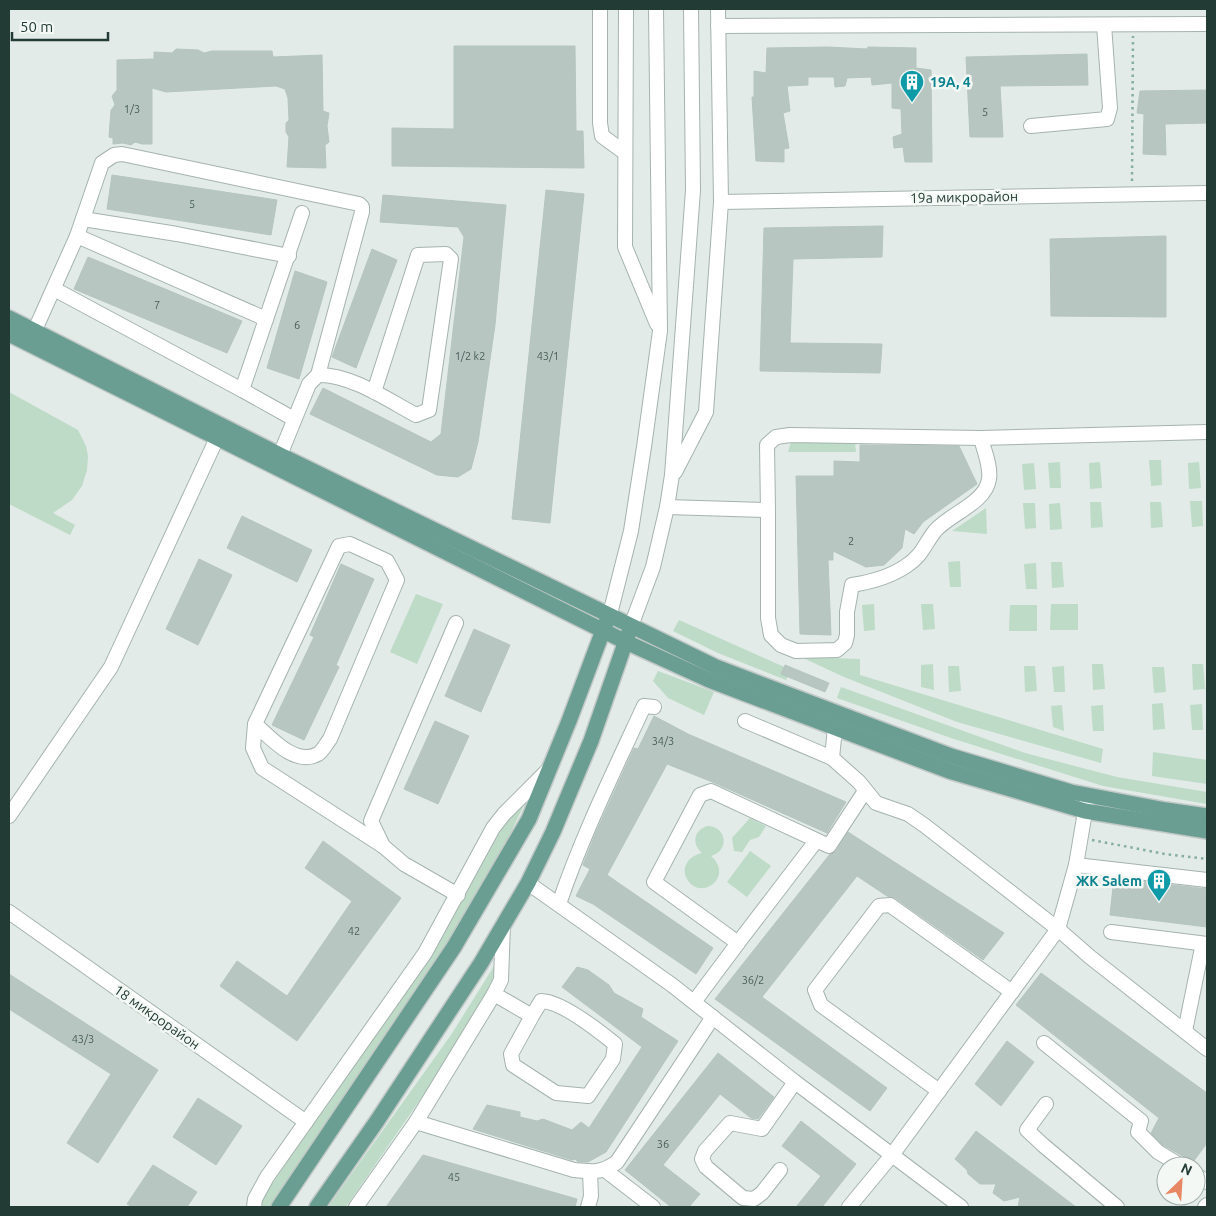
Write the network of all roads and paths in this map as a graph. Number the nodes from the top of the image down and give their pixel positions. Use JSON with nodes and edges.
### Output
{"nodes":[{"id":1,"x":600,"y":9,"type":"edge"},
{"id":2,"x":626,"y":9,"type":"edge"},
{"id":3,"x":656,"y":9,"type":"edge"},
{"id":4,"x":690,"y":9,"type":"edge"},
{"id":5,"x":718,"y":9,"type":"edge"},
{"id":6,"x":1207,"y":24,"type":"edge"},
{"id":7,"x":1104,"y":25,"type":"junction"},
{"id":8,"x":1133,"y":25,"type":"junction"},
{"id":9,"x":718,"y":26,"type":"junction"},
{"id":10,"x":1031,"y":126,"type":"dead end"},
{"id":11,"x":624,"y":152,"type":"junction"},
{"id":12,"x":1207,"y":192,"type":"edge"},
{"id":13,"x":1132,"y":193,"type":"junction"},
{"id":14,"x":721,"y":202,"type":"junction"},
{"id":15,"x":302,"y":213,"type":"dead end"},
{"id":16,"x":83,"y":219,"type":"junction"},
{"id":17,"x":77,"y":236,"type":"junction"},
{"id":18,"x":289,"y":256,"type":"junction"},
{"id":19,"x":54,"y":289,"type":"junction"},
{"id":20,"x":9,"y":318,"type":"edge"},
{"id":21,"x":266,"y":319,"type":"junction"},
{"id":22,"x":660,"y":331,"type":"junction"},
{"id":23,"x":34,"y":332,"type":"junction"},
{"id":24,"x":9,"y":334,"type":"edge"},
{"id":25,"x":318,"y":375,"type":"junction"},
{"id":26,"x":242,"y":390,"type":"junction"},
{"id":27,"x":374,"y":392,"type":"junction"},
{"id":28,"x":294,"y":419,"type":"junction"},
{"id":29,"x":1207,"y":432,"type":"edge"},
{"id":30,"x":216,"y":438,"type":"junction"},
{"id":31,"x":980,"y":438,"type":"junction"},
{"id":32,"x":280,"y":455,"type":"junction"},
{"id":33,"x":671,"y":479,"type":"junction"},
{"id":34,"x":667,"y":507,"type":"junction"},
{"id":35,"x":768,"y":510,"type":"junction"},
{"id":36,"x":610,"y":614,"type":"junction"},
{"id":37,"x":456,"y":623,"type":"dead end"},
{"id":38,"x":631,"y":626,"type":"junction"},
{"id":39,"x":603,"y":629,"type":"junction"},
{"id":40,"x":626,"y":642,"type":"junction"},
{"id":41,"x":654,"y":707,"type":"dead end"},
{"id":42,"x":745,"y":721,"type":"dead end"},
{"id":43,"x":255,"y":724,"type":"junction"},
{"id":44,"x":835,"y":728,"type":"junction"},
{"id":45,"x":832,"y":758,"type":"junction"},
{"id":46,"x":550,"y":767,"type":"junction"},
{"id":47,"x":865,"y":791,"type":"junction"},
{"id":48,"x":1087,"y":795,"type":"junction"},
{"id":49,"x":1085,"y":812,"type":"junction"},
{"id":50,"x":9,"y":816,"type":"edge"},
{"id":51,"x":1207,"y":816,"type":"edge"},
{"id":52,"x":1207,"y":832,"type":"edge"},
{"id":53,"x":1081,"y":838,"type":"junction"},
{"id":54,"x":816,"y":842,"type":"junction"},
{"id":55,"x":383,"y":846,"type":"junction"},
{"id":56,"x":1207,"y":859,"type":"edge"},
{"id":57,"x":1076,"y":865,"type":"junction"},
{"id":58,"x":1207,"y":880,"type":"edge"},
{"id":59,"x":528,"y":883,"type":"junction"},
{"id":60,"x":458,"y":895,"type":"junction"},
{"id":61,"x":559,"y":904,"type":"junction"},
{"id":62,"x":9,"y":912,"type":"edge"},
{"id":63,"x":502,"y":925,"type":"junction"},
{"id":64,"x":1058,"y":929,"type":"junction"},
{"id":65,"x":1111,"y":932,"type":"dead end"},
{"id":66,"x":738,"y":944,"type":"junction"},
{"id":67,"x":1012,"y":992,"type":"junction"},
{"id":68,"x":494,"y":994,"type":"junction"},
{"id":69,"x":694,"y":1002,"type":"junction"},
{"id":70,"x":532,"y":1016,"type":"junction"},
{"id":71,"x":713,"y":1017,"type":"junction"},
{"id":72,"x":1185,"y":1032,"type":"junction"},
{"id":73,"x":1044,"y":1044,"type":"dead end"},
{"id":74,"x":1207,"y":1049,"type":"edge"},
{"id":75,"x":795,"y":1082,"type":"junction"},
{"id":76,"x":939,"y":1091,"type":"junction"},
{"id":77,"x":1046,"y":1104,"type":"dead end"},
{"id":78,"x":306,"y":1122,"type":"junction"},
{"id":79,"x":416,"y":1122,"type":"junction"},
{"id":80,"x":892,"y":1154,"type":"junction"},
{"id":81,"x":1165,"y":1156,"type":"edge"},
{"id":82,"x":605,"y":1170,"type":"junction"},
{"id":83,"x":780,"y":1170,"type":"dead end"},
{"id":84,"x":590,"y":1172,"type":"junction"},
{"id":85,"x":254,"y":1207,"type":"edge"},
{"id":86,"x":280,"y":1207,"type":"edge"},
{"id":87,"x":317,"y":1207,"type":"edge"},
{"id":88,"x":356,"y":1207,"type":"edge"},
{"id":89,"x":588,"y":1207,"type":"edge"},
{"id":90,"x":653,"y":1207,"type":"edge"},
{"id":91,"x":849,"y":1207,"type":"edge"},
{"id":92,"x":961,"y":1207,"type":"edge"},
{"id":93,"x":1117,"y":1207,"type":"edge"}],
"edges":[{"from":1,"to":11,"type":"street"},
{"from":2,"to":11,"type":"street"},
{"from":3,"to":22,"type":"street"},
{"from":4,"to":33,"type":"street"},
{"from":5,"to":9,"type":"street"},
{"from":6,"to":8,"type":"street"},
{"from":7,"to":8,"type":"street"},
{"from":7,"to":9,"type":"street"},
{"from":7,"to":10,"type":"street"},
{"from":8,"to":13,"type":"path"},
{"from":9,"to":14,"type":"street"},
{"from":11,"to":22,"type":"street"},
{"from":12,"to":13,"type":"street","name":"19а микрорайон"},
{"from":13,"to":14,"type":"street","name":"19а микрорайон"},
{"from":14,"to":33,"type":"street"},
{"from":15,"to":18,"type":"street"},
{"from":16,"to":17,"type":"street"},
{"from":16,"to":18,"type":"street"},
{"from":16,"to":25,"type":"street"},
{"from":17,"to":19,"type":"street"},
{"from":17,"to":21,"type":"street"},
{"from":18,"to":21,"type":"street"},
{"from":19,"to":23,"type":"street"},
{"from":19,"to":26,"type":"street"},
{"from":20,"to":23,"type":"main road"},
{"from":21,"to":26,"type":"street"},
{"from":22,"to":36,"type":"street"},
{"from":23,"to":32,"type":"main road"},
{"from":24,"to":30,"type":"main road"},
{"from":25,"to":27,"type":"street"},
{"from":25,"to":28,"type":"street"},
{"from":26,"to":28,"type":"street"},
{"from":27,"to":27,"type":"street"},
{"from":28,"to":32,"type":"street"},
{"from":29,"to":31,"type":"street"},
{"from":30,"to":39,"type":"main road"},
{"from":30,"to":50,"type":"street"},
{"from":31,"to":35,"type":"street"},
{"from":31,"to":35,"type":"street"},
{"from":32,"to":36,"type":"main road"},
{"from":33,"to":34,"type":"street"},
{"from":34,"to":35,"type":"street"},
{"from":34,"to":38,"type":"street"},
{"from":36,"to":38,"type":"main road"},
{"from":36,"to":39,"type":"main road"},
{"from":37,"to":55,"type":"street"},
{"from":38,"to":40,"type":"main road"},
{"from":38,"to":48,"type":"main road"},
{"from":39,"to":40,"type":"main road"},
{"from":39,"to":46,"type":"main road"},
{"from":40,"to":44,"type":"main road"},
{"from":40,"to":59,"type":"main road"},
{"from":41,"to":61,"type":"street"},
{"from":42,"to":45,"type":"street"},
{"from":43,"to":43,"type":"street"},
{"from":43,"to":55,"type":"street"},
{"from":44,"to":45,"type":"street"},
{"from":44,"to":49,"type":"main road"},
{"from":45,"to":47,"type":"street"},
{"from":46,"to":60,"type":"street"},
{"from":46,"to":86,"type":"main road"},
{"from":47,"to":54,"type":"street"},
{"from":47,"to":64,"type":"street"},
{"from":48,"to":49,"type":"street"},
{"from":48,"to":51,"type":"main road"},
{"from":49,"to":52,"type":"main road"},
{"from":49,"to":53,"type":"street"},
{"from":53,"to":56,"type":"path"},
{"from":53,"to":57,"type":"street"},
{"from":54,"to":66,"type":"street"},
{"from":54,"to":66,"type":"street"},
{"from":55,"to":60,"type":"street"},
{"from":57,"to":58,"type":"street"},
{"from":57,"to":64,"type":"street"},
{"from":59,"to":61,"type":"street"},
{"from":59,"to":63,"type":"main road"},
{"from":60,"to":78,"type":"street"},
{"from":61,"to":69,"type":"street"},
{"from":62,"to":78,"type":"street","name":"18 микрорайон"},
{"from":63,"to":68,"type":"street"},
{"from":63,"to":87,"type":"main road"},
{"from":64,"to":67,"type":"street"},
{"from":64,"to":72,"type":"street"},
{"from":65,"to":72,"type":"street"},
{"from":66,"to":69,"type":"street"},
{"from":67,"to":76,"type":"street"},
{"from":67,"to":76,"type":"street"},
{"from":68,"to":70,"type":"street"},
{"from":68,"to":79,"type":"street"},
{"from":69,"to":71,"type":"street"},
{"from":70,"to":70,"type":"street"},
{"from":71,"to":75,"type":"street"},
{"from":71,"to":82,"type":"street"},
{"from":72,"to":74,"type":"street"},
{"from":73,"to":81,"type":"street"},
{"from":75,"to":80,"type":"street"},
{"from":75,"to":83,"type":"street"},
{"from":76,"to":80,"type":"street"},
{"from":77,"to":93,"type":"street"},
{"from":78,"to":85,"type":"street"},
{"from":79,"to":84,"type":"street"},
{"from":79,"to":88,"type":"street"},
{"from":80,"to":91,"type":"street"},
{"from":80,"to":92,"type":"street"},
{"from":82,"to":84,"type":"street"},
{"from":82,"to":90,"type":"street"},
{"from":84,"to":89,"type":"street"}]}
